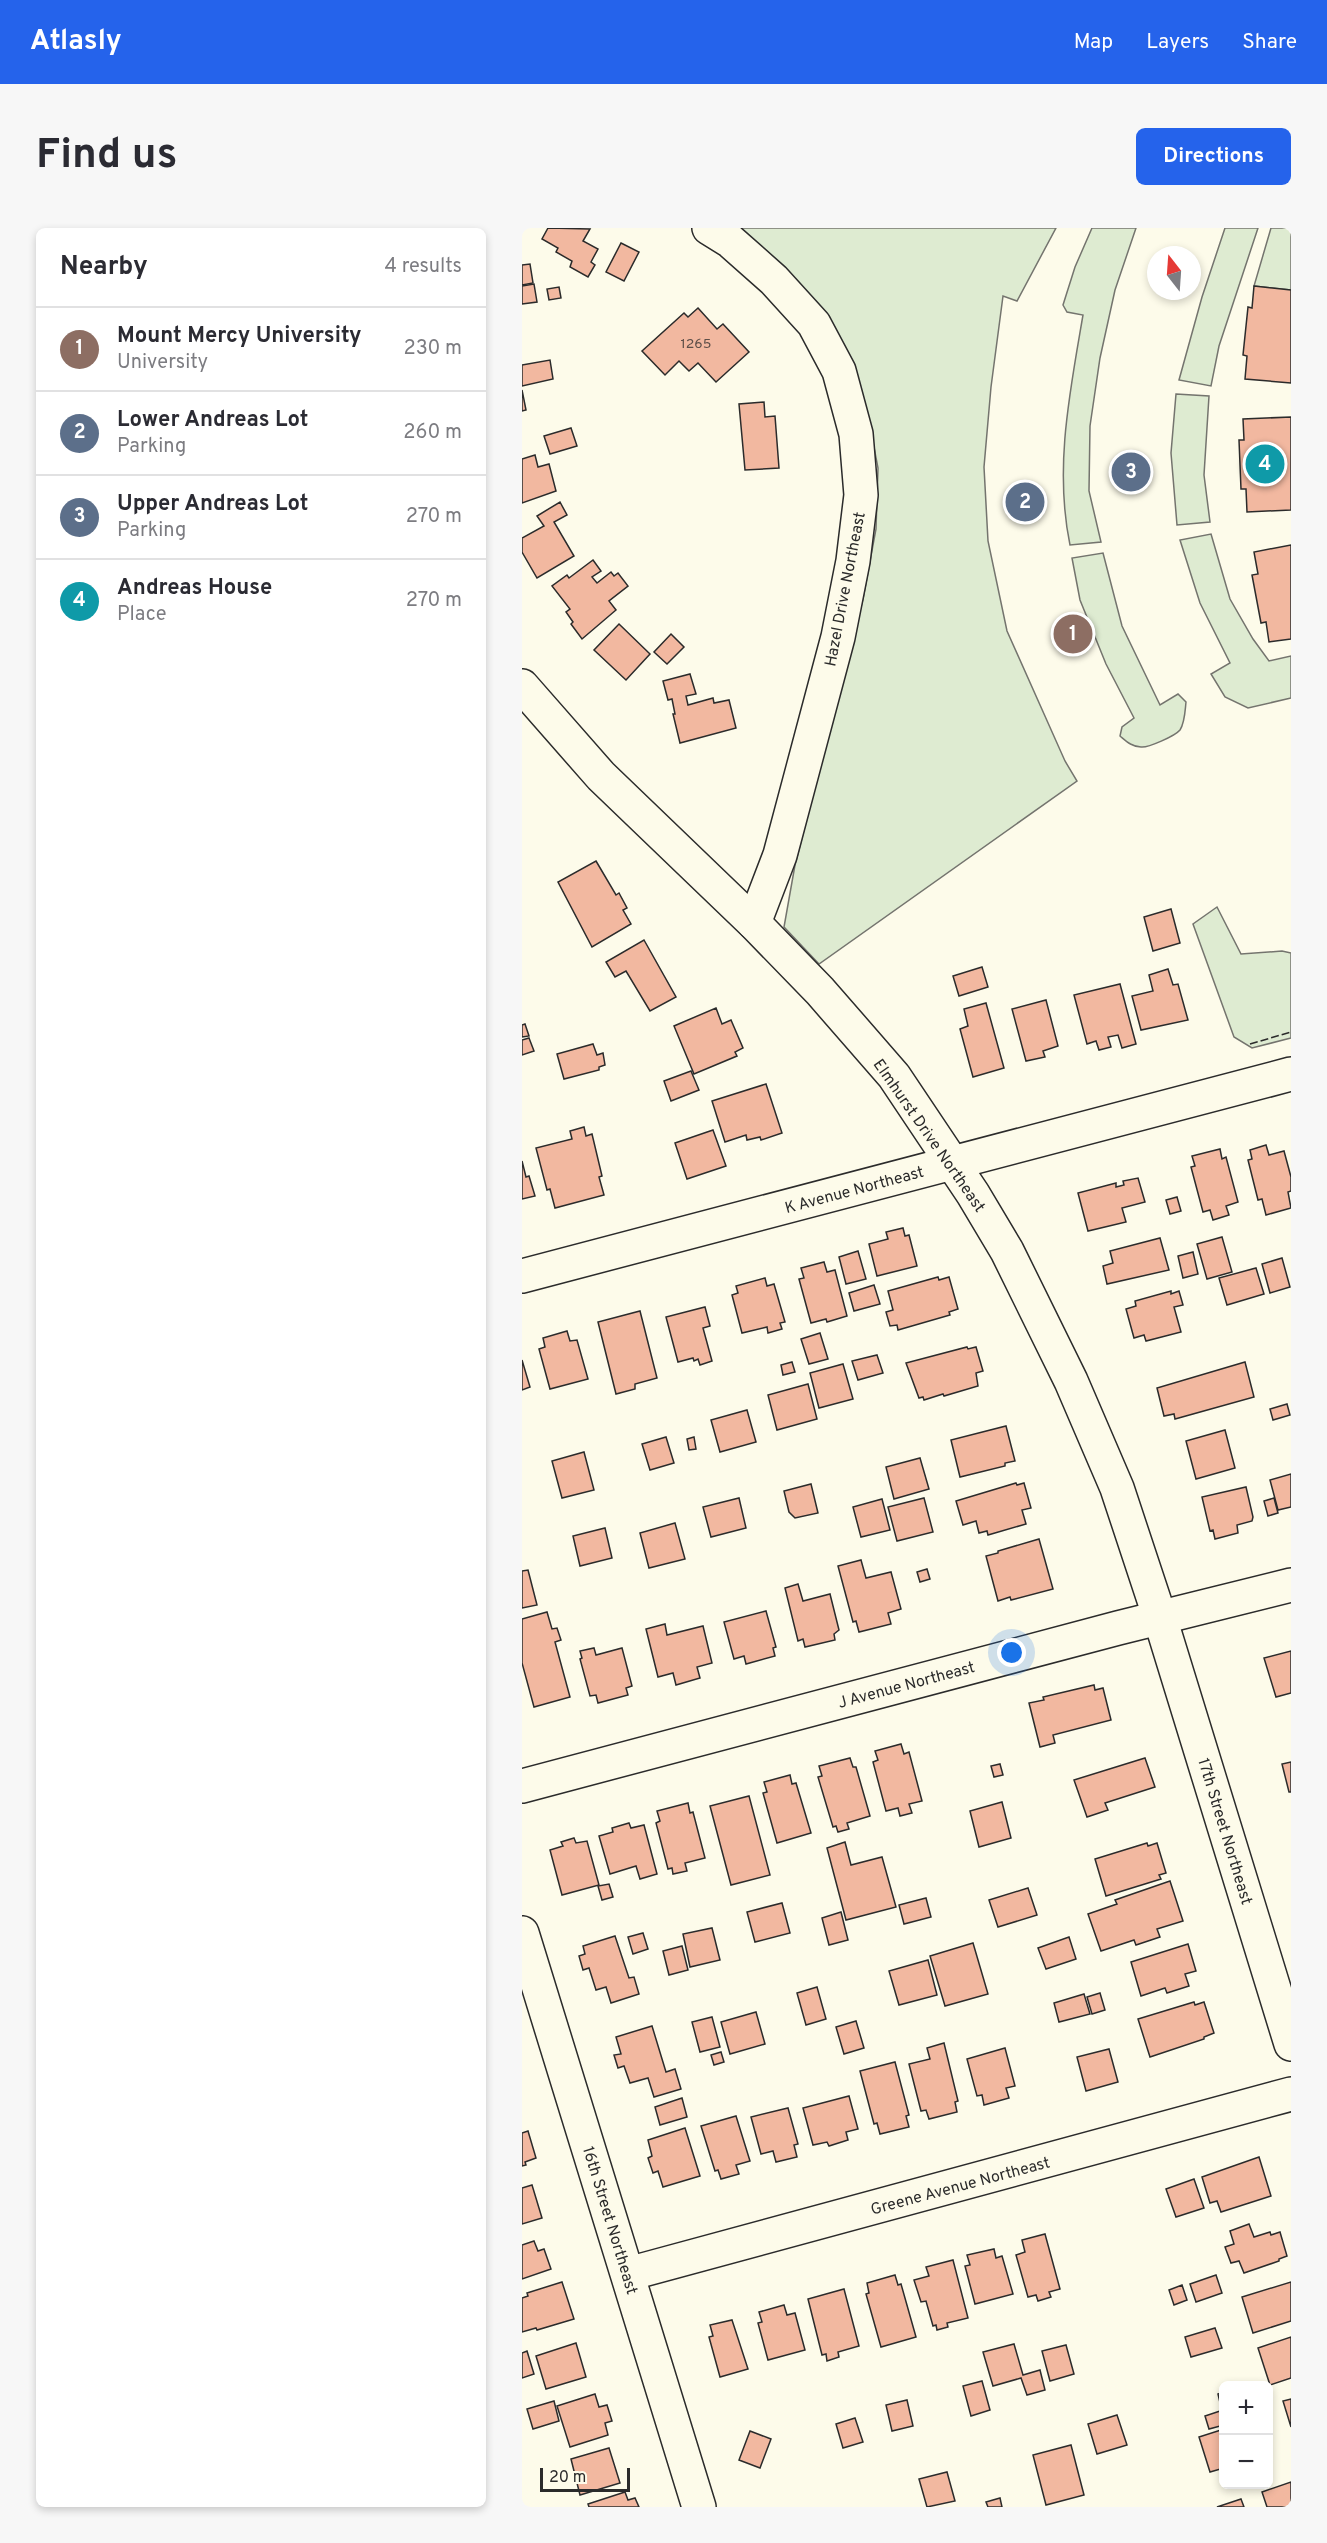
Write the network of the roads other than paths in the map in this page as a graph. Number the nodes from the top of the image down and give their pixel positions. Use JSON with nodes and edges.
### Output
{"nodes":[{"id":1,"x":709,"y":228,"type":"edge"},
{"id":2,"x":522,"y":686,"type":"edge"},
{"id":3,"x":754,"y":923,"type":"junction"},
{"id":4,"x":1291,"y":1074,"type":"edge"},
{"id":5,"x":953,"y":1163,"type":"junction"},
{"id":6,"x":522,"y":1276,"type":"edge"},
{"id":7,"x":1291,"y":1585,"type":"edge"},
{"id":8,"x":1160,"y":1618,"type":"junction"},
{"id":9,"x":522,"y":1786,"type":"edge"},
{"id":10,"x":522,"y":1933,"type":"edge"},
{"id":11,"x":1291,"y":2044,"type":"edge"},
{"id":12,"x":1291,"y":2094,"type":"edge"},
{"id":13,"x":628,"y":2274,"type":"junction"},
{"id":14,"x":699,"y":2507,"type":"edge"}],
"edges":[{"from":1,"to":3,"type":"street","name":"Hazel Drive Northeast"},
{"from":2,"to":3,"type":"street","name":"Elmhurst Drive Northeast"},
{"from":3,"to":5,"type":"street","name":"Elmhurst Drive Northeast"},
{"from":4,"to":5,"type":"street","name":"K Avenue Northeast"},
{"from":5,"to":6,"type":"street","name":"K Avenue Northeast"},
{"from":5,"to":8,"type":"street","name":"Elmhurst Drive Northeast"},
{"from":7,"to":8,"type":"street","name":"J Avenue Northeast"},
{"from":8,"to":9,"type":"street","name":"J Avenue Northeast"},
{"from":8,"to":11,"type":"street","name":"17th Street Northeast"},
{"from":10,"to":13,"type":"street","name":"16th Street Northeast"},
{"from":12,"to":13,"type":"street","name":"Greene Avenue Northeast"},
{"from":13,"to":14,"type":"street","name":"16th Street Northeast"}]}
